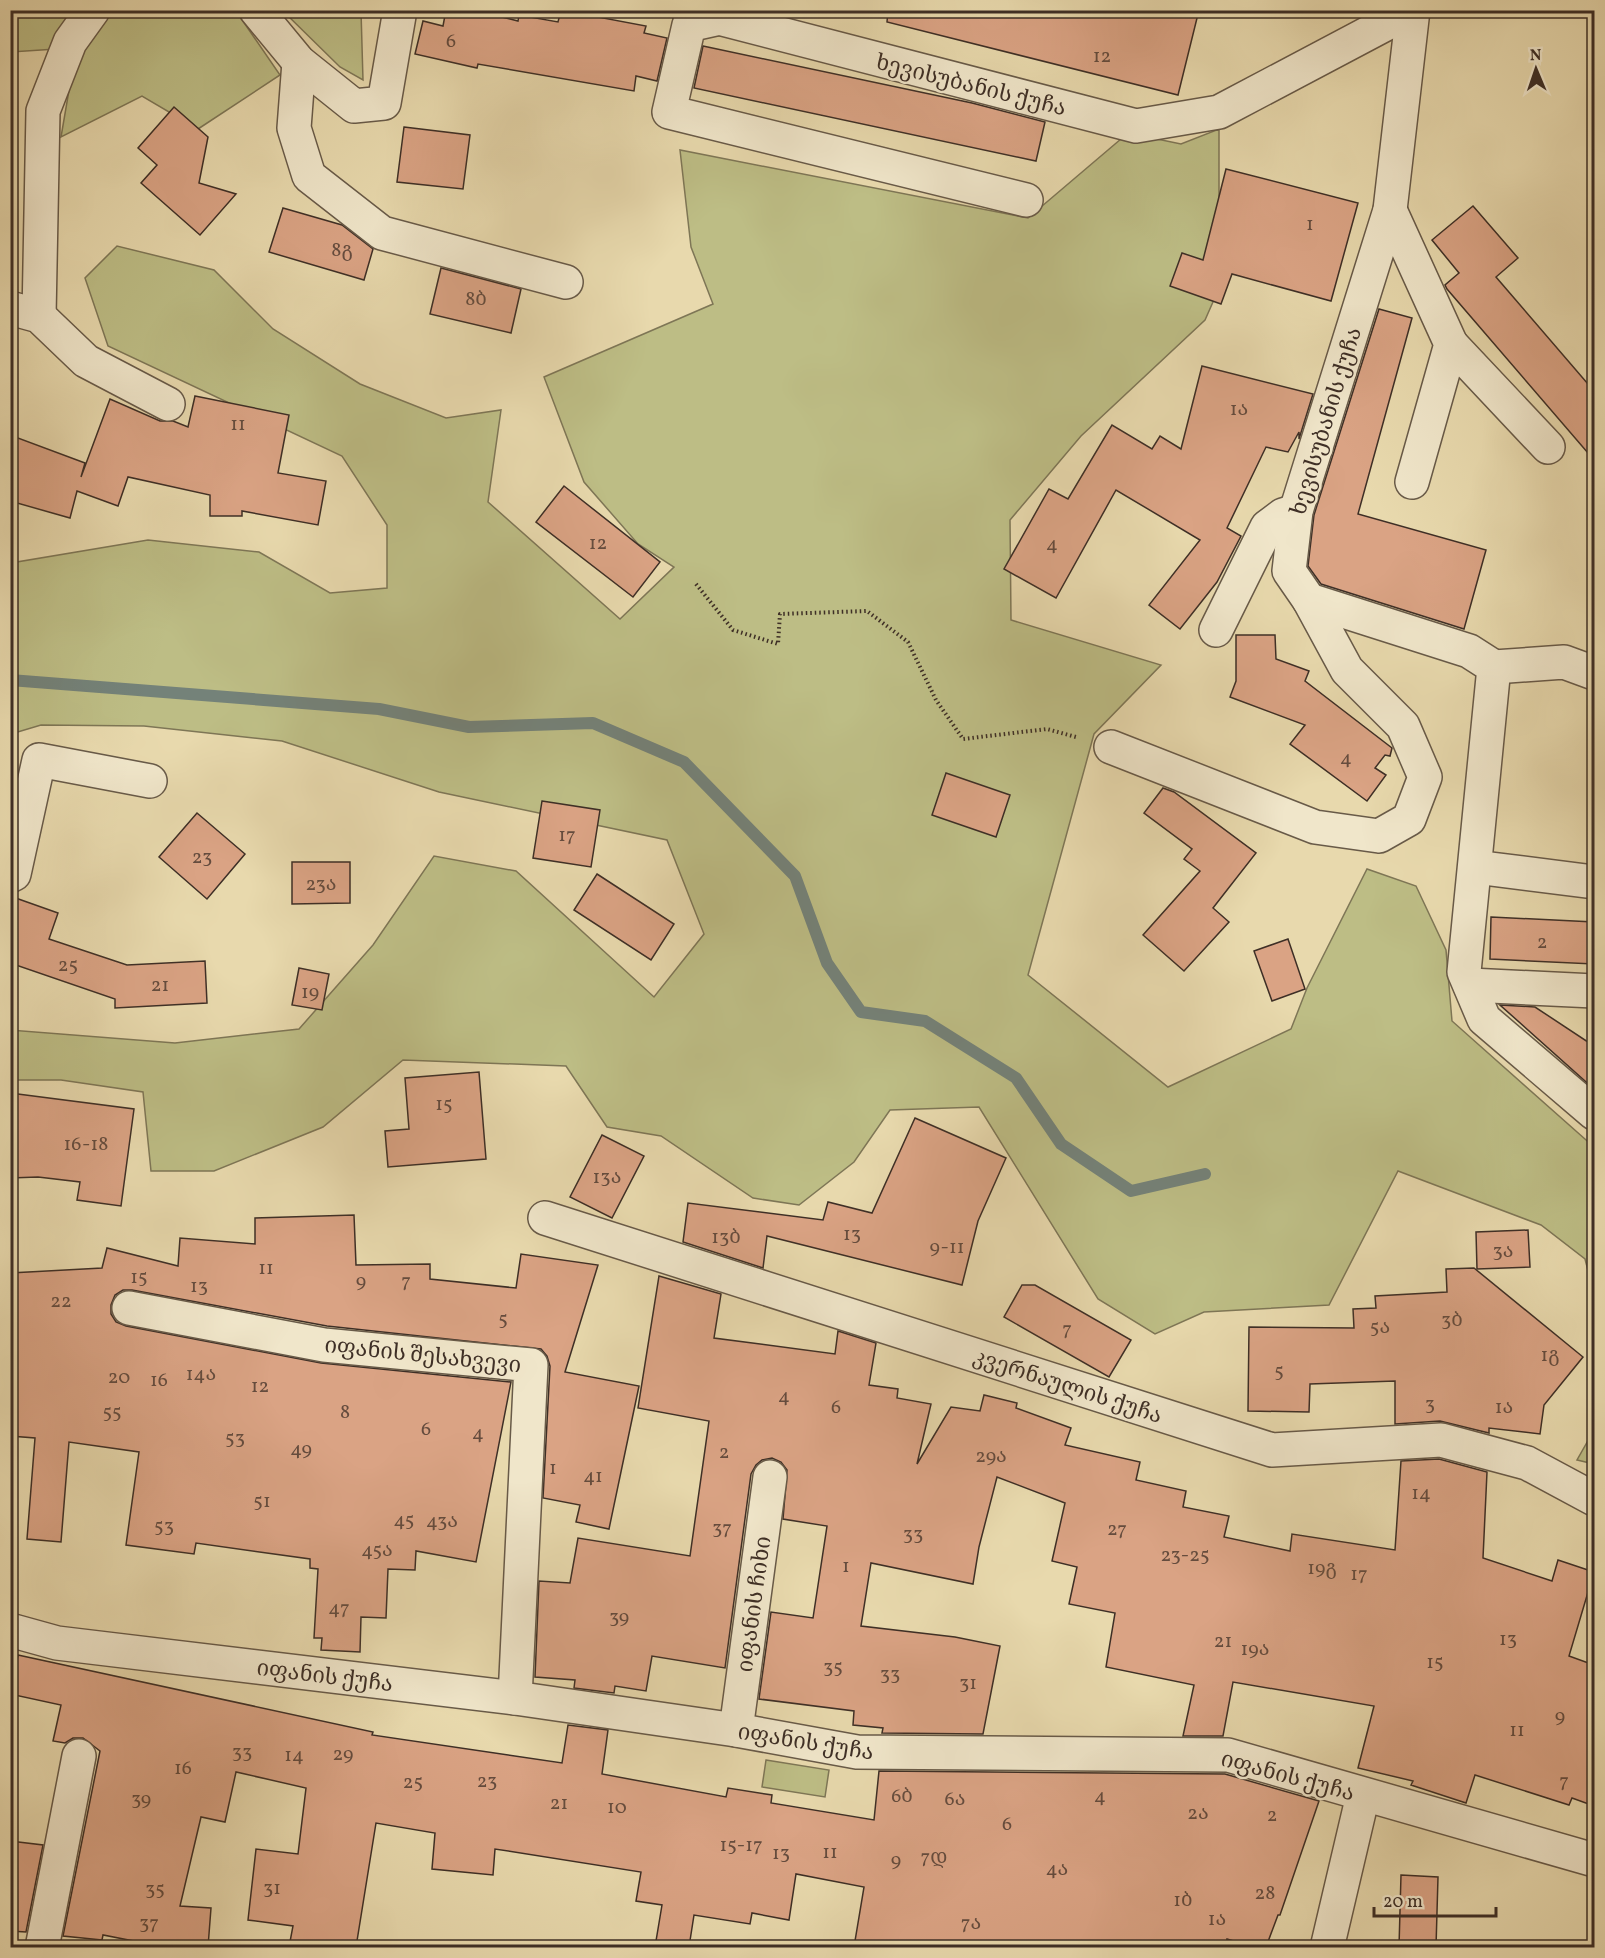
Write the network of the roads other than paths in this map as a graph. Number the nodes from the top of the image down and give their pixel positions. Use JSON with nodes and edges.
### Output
{"nodes":[{"id":1,"x":93,"y":10,"type":"edge"},
{"id":2,"x":256,"y":10,"type":"edge"},
{"id":3,"x":400,"y":10,"type":"edge"},
{"id":4,"x":1413,"y":10,"type":"edge"},
{"id":5,"x":708,"y":13,"type":"edge"},
{"id":6,"x":299,"y":62,"type":"junction"},
{"id":7,"x":1026,"y":200,"type":"dead end"},
{"id":8,"x":1390,"y":210,"type":"junction"},
{"id":9,"x":566,"y":282,"type":"dead end"},
{"id":10,"x":25,"y":312,"type":"edge"},
{"id":11,"x":1451,"y":344,"type":"junction"},
{"id":12,"x":168,"y":405,"type":"dead end"},
{"id":13,"x":1548,"y":447,"type":"dead end"},
{"id":14,"x":1412,"y":482,"type":"dead end"},
{"id":15,"x":1296,"y":511,"type":"junction"},
{"id":16,"x":1309,"y":600,"type":"junction"},
{"id":17,"x":1216,"y":630,"type":"dead end"},
{"id":18,"x":1494,"y":667,"type":"junction"},
{"id":19,"x":1594,"y":673,"type":"edge"},
{"id":20,"x":1112,"y":747,"type":"road end"},
{"id":21,"x":150,"y":781,"type":"dead end"},
{"id":22,"x":1475,"y":867,"type":"junction"},
{"id":23,"x":10,"y":876,"type":"edge"},
{"id":24,"x":1594,"y":882,"type":"edge"},
{"id":25,"x":1470,"y":985,"type":"junction"},
{"id":26,"x":1594,"y":991,"type":"edge"},
{"id":27,"x":1594,"y":1113,"type":"edge"},
{"id":28,"x":545,"y":1218,"type":"dead end"},
{"id":29,"x":129,"y":1308,"type":"dead end"},
{"id":30,"x":770,"y":1477,"type":"dead end"},
{"id":31,"x":1594,"y":1499,"type":"edge"},
{"id":32,"x":10,"y":1630,"type":"edge"},
{"id":33,"x":515,"y":1698,"type":"junction"},
{"id":34,"x":736,"y":1730,"type":"junction"},
{"id":35,"x":79,"y":1756,"type":"dead end"},
{"id":36,"x":1363,"y":1795,"type":"junction"},
{"id":37,"x":1594,"y":1860,"type":"edge"},
{"id":38,"x":42,"y":1947,"type":"edge"},
{"id":39,"x":1327,"y":1947,"type":"edge"}],
"edges":[{"from":1,"to":10,"type":"street"},
{"from":2,"to":6,"type":"street"},
{"from":3,"to":6,"type":"street"},
{"from":4,"to":5,"type":"street","name":"ხევისუბანის ქუჩა"},
{"from":4,"to":8,"type":"street","name":"ხევისუბანის ქუჩა"},
{"from":5,"to":7,"type":"street"},
{"from":6,"to":9,"type":"street"},
{"from":8,"to":11,"type":"street"},
{"from":8,"to":15,"type":"street","name":"ხევისუბანის ქუჩა"},
{"from":10,"to":12,"type":"street"},
{"from":11,"to":13,"type":"street"},
{"from":11,"to":14,"type":"street"},
{"from":15,"to":16,"type":"street","name":"ხევისუბანის ქუჩა"},
{"from":15,"to":17,"type":"street"},
{"from":16,"to":18,"type":"street"},
{"from":16,"to":20,"type":"street","name":"ხევისუბანის ქუჩა"},
{"from":18,"to":19,"type":"street"},
{"from":18,"to":22,"type":"street"},
{"from":21,"to":23,"type":"street"},
{"from":22,"to":24,"type":"street"},
{"from":22,"to":25,"type":"street"},
{"from":25,"to":26,"type":"street"},
{"from":25,"to":27,"type":"street"},
{"from":28,"to":31,"type":"street","name":"კვერნაულის ქუჩა"},
{"from":29,"to":33,"type":"street","name":"იფანის შესახვევი"},
{"from":30,"to":34,"type":"street","name":"იფანის ჩიხი"},
{"from":32,"to":33,"type":"street","name":"იფანის ქუჩა"},
{"from":33,"to":34,"type":"street","name":"იფანის ქუჩა"},
{"from":34,"to":36,"type":"street","name":"იფანის ქუჩა"},
{"from":35,"to":38,"type":"street"},
{"from":36,"to":37,"type":"street","name":"იფანის ქუჩა"},
{"from":36,"to":39,"type":"street"}]}
